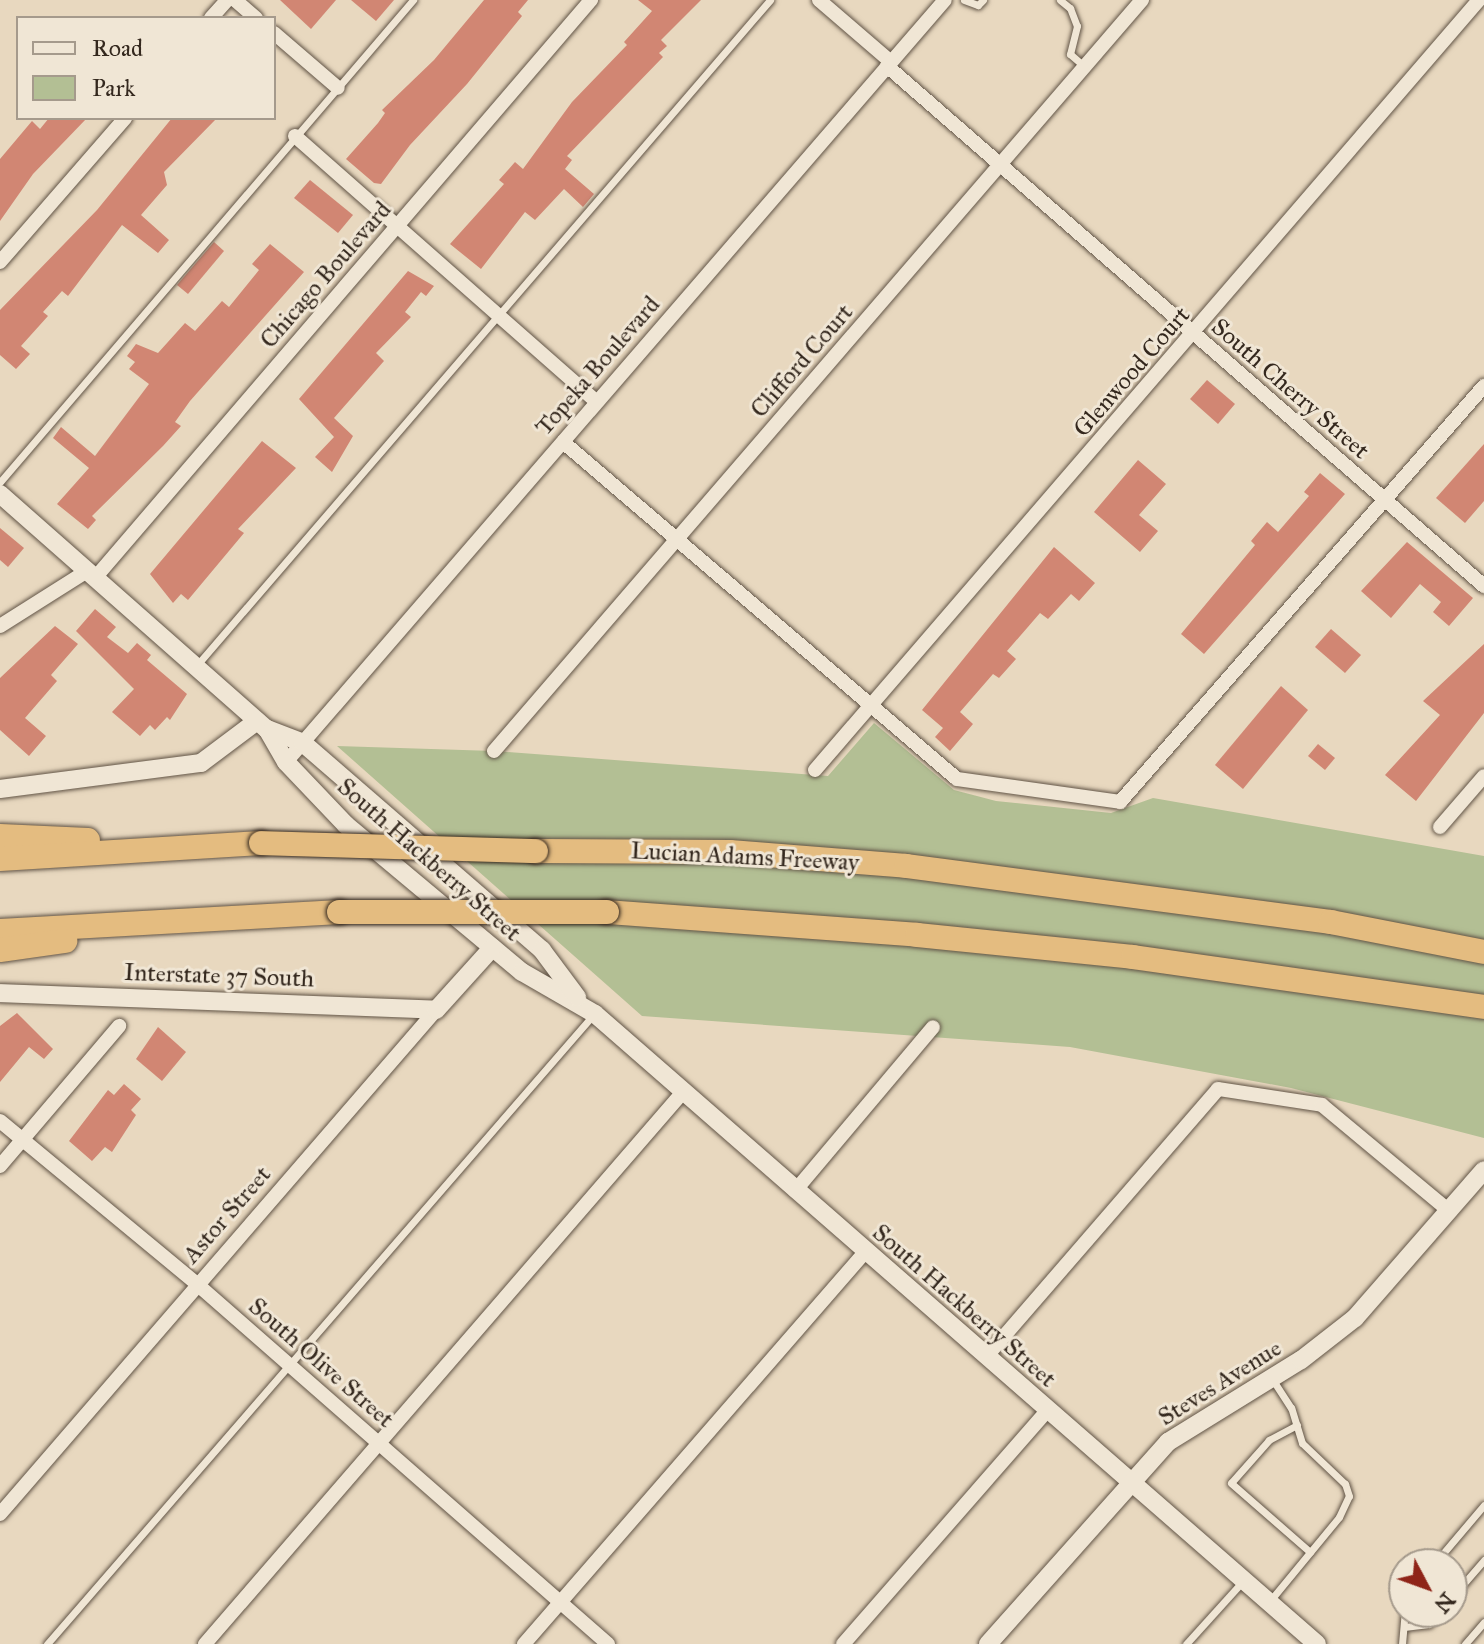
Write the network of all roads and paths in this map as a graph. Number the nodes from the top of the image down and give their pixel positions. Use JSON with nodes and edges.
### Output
{"nodes":[{"id":1,"x":227,"y":0,"type":"edge"},
{"id":2,"x":235,"y":0,"type":"edge"},
{"id":3,"x":413,"y":0,"type":"edge"},
{"id":4,"x":591,"y":0,"type":"edge"},
{"id":5,"x":770,"y":0,"type":"edge"},
{"id":6,"x":819,"y":0,"type":"edge"},
{"id":7,"x":945,"y":0,"type":"edge"},
{"id":8,"x":964,"y":0,"type":"edge"},
{"id":9,"x":983,"y":0,"type":"edge"},
{"id":10,"x":1060,"y":0,"type":"edge"},
{"id":11,"x":1142,"y":0,"type":"edge"},
{"id":12,"x":1479,"y":0,"type":"edge"},
{"id":13,"x":213,"y":16,"type":"edge"},
{"id":14,"x":254,"y":16,"type":"edge"},
{"id":15,"x":276,"y":35,"type":"edge"},
{"id":16,"x":889,"y":64,"type":"junction"},
{"id":17,"x":1085,"y":67,"type":"junction"},
{"id":18,"x":338,"y":88,"type":"junction"},
{"id":19,"x":123,"y":120,"type":"edge"},
{"id":20,"x":295,"y":136,"type":"junction"},
{"id":21,"x":1000,"y":166,"type":"junction"},
{"id":22,"x":396,"y":226,"type":"junction"},
{"id":23,"x":0,"y":262,"type":"edge"},
{"id":24,"x":498,"y":315,"type":"junction"},
{"id":25,"x":1193,"y":335,"type":"junction"},
{"id":26,"x":1484,"y":386,"type":"edge"},
{"id":27,"x":597,"y":402,"type":"junction"},
{"id":28,"x":563,"y":442,"type":"junction"},
{"id":29,"x":0,"y":482,"type":"edge"},
{"id":30,"x":0,"y":494,"type":"edge"},
{"id":31,"x":1386,"y":501,"type":"junction"},
{"id":32,"x":675,"y":541,"type":"junction"},
{"id":33,"x":91,"y":575,"type":"junction"},
{"id":34,"x":1484,"y":586,"type":"edge"},
{"id":35,"x":0,"y":626,"type":"edge"},
{"id":36,"x":196,"y":667,"type":"junction"},
{"id":37,"x":872,"y":708,"type":"junction"},
{"id":38,"x":262,"y":725,"type":"junction"},
{"id":39,"x":303,"y":743,"type":"junction"},
{"id":40,"x":494,"y":751,"type":"dead end"},
{"id":41,"x":286,"y":762,"type":"junction"},
{"id":42,"x":815,"y":770,"type":"dead end"},
{"id":43,"x":1484,"y":776,"type":"edge"},
{"id":44,"x":0,"y":789,"type":"edge"},
{"id":45,"x":1440,"y":827,"type":"dead end"},
{"id":46,"x":0,"y":836,"type":"edge"},
{"id":47,"x":202,"y":847,"type":"junction"},
{"id":48,"x":0,"y":859,"type":"edge"},
{"id":49,"x":234,"y":916,"type":"junction"},
{"id":50,"x":0,"y":931,"type":"edge"},
{"id":51,"x":492,"y":948,"type":"junction"},
{"id":52,"x":0,"y":950,"type":"edge"},
{"id":53,"x":1484,"y":952,"type":"edge"},
{"id":54,"x":0,"y":993,"type":"edge"},
{"id":55,"x":1484,"y":1007,"type":"edge"},
{"id":56,"x":588,"y":1008,"type":"junction"},
{"id":57,"x":436,"y":1010,"type":"junction"},
{"id":58,"x":119,"y":1026,"type":"dead end"},
{"id":59,"x":933,"y":1027,"type":"dead end"},
{"id":60,"x":683,"y":1092,"type":"junction"},
{"id":61,"x":0,"y":1121,"type":"edge"},
{"id":62,"x":23,"y":1140,"type":"junction"},
{"id":63,"x":0,"y":1166,"type":"edge"},
{"id":64,"x":1484,"y":1170,"type":"edge"},
{"id":65,"x":795,"y":1191,"type":"junction"},
{"id":66,"x":1449,"y":1211,"type":"junction"},
{"id":67,"x":866,"y":1251,"type":"junction"},
{"id":68,"x":198,"y":1285,"type":"junction"},
{"id":69,"x":986,"y":1357,"type":"junction"},
{"id":70,"x":289,"y":1364,"type":"junction"},
{"id":71,"x":1271,"y":1377,"type":"junction"},
{"id":72,"x":1047,"y":1411,"type":"junction"},
{"id":73,"x":1297,"y":1425,"type":"junction"},
{"id":74,"x":379,"y":1443,"type":"junction"},
{"id":75,"x":1129,"y":1483,"type":"junction"},
{"id":76,"x":1484,"y":1505,"type":"edge"},
{"id":77,"x":0,"y":1514,"type":"edge"},
{"id":78,"x":1448,"y":1548,"type":"edge"},
{"id":79,"x":1310,"y":1552,"type":"junction"},
{"id":80,"x":1484,"y":1560,"type":"edge"},
{"id":81,"x":1468,"y":1578,"type":"edge"},
{"id":82,"x":1243,"y":1581,"type":"junction"},
{"id":83,"x":560,"y":1602,"type":"junction"},
{"id":84,"x":1268,"y":1603,"type":"junction"},
{"id":85,"x":1484,"y":1622,"type":"edge"},
{"id":86,"x":47,"y":1644,"type":"edge"},
{"id":87,"x":205,"y":1644,"type":"edge"},
{"id":88,"x":524,"y":1644,"type":"edge"},
{"id":89,"x":608,"y":1644,"type":"edge"},
{"id":90,"x":843,"y":1644,"type":"edge"},
{"id":91,"x":988,"y":1644,"type":"edge"},
{"id":92,"x":1186,"y":1644,"type":"edge"},
{"id":93,"x":1317,"y":1644,"type":"edge"},
{"id":94,"x":1465,"y":1644,"type":"edge"}],
"edges":[{"from":1,"to":13,"type":"street"},
{"from":2,"to":14,"type":"street"},
{"from":3,"to":18,"type":"lane"},
{"from":4,"to":22,"type":"street","name":"Chicago Boulevard"},
{"from":5,"to":24,"type":"lane"},
{"from":6,"to":16,"type":"street","name":"South Cherry Street"},
{"from":7,"to":16,"type":"street","name":"Topeka Boulevard"},
{"from":8,"to":9,"type":"lane"},
{"from":10,"to":17,"type":"lane"},
{"from":11,"to":17,"type":"street","name":"Clifford Court"},
{"from":12,"to":25,"type":"street","name":"Glenwood Court"},
{"from":15,"to":18,"type":"street"},
{"from":16,"to":21,"type":"street","name":"South Cherry Street"},
{"from":16,"to":27,"type":"street","name":"Topeka Boulevard"},
{"from":17,"to":21,"type":"street","name":"Clifford Court"},
{"from":18,"to":20,"type":"lane"},
{"from":19,"to":23,"type":"street"},
{"from":20,"to":22,"type":"street"},
{"from":20,"to":29,"type":"lane"},
{"from":21,"to":25,"type":"street","name":"South Cherry Street"},
{"from":21,"to":32,"type":"street","name":"Clifford Court"},
{"from":22,"to":24,"type":"street"},
{"from":22,"to":33,"type":"street","name":"Chicago Boulevard"},
{"from":24,"to":27,"type":"street"},
{"from":24,"to":36,"type":"lane"},
{"from":25,"to":31,"type":"street","name":"South Cherry Street"},
{"from":25,"to":37,"type":"street","name":"Glenwood Court"},
{"from":26,"to":31,"type":"street"},
{"from":27,"to":28,"type":"street","name":"Topeka Boulevard"},
{"from":28,"to":32,"type":"street"},
{"from":28,"to":39,"type":"street","name":"Topeka Boulevard"},
{"from":30,"to":33,"type":"main road","name":"South Hackberry Street"},
{"from":31,"to":34,"type":"street","name":"South Cherry Street"},
{"from":31,"to":37,"type":"street"},
{"from":32,"to":37,"type":"street"},
{"from":32,"to":40,"type":"street","name":"Clifford Court"},
{"from":33,"to":35,"type":"street","name":"Chicago Boulevard"},
{"from":33,"to":36,"type":"main road","name":"South Hackberry Street"},
{"from":36,"to":38,"type":"main road","name":"South Hackberry Street"},
{"from":37,"to":42,"type":"street","name":"Glenwood Court"},
{"from":38,"to":39,"type":"main road","name":"South Hackberry Street"},
{"from":38,"to":41,"type":"main road","name":"South Hackberry Street"},
{"from":38,"to":44,"type":"main road"},
{"from":39,"to":41,"type":"street","name":"Topeka Boulevard"},
{"from":39,"to":56,"type":"main road","name":"South Hackberry Street"},
{"from":41,"to":51,"type":"main road","name":"South Hackberry Street"},
{"from":43,"to":45,"type":"street"},
{"from":46,"to":47,"type":"highway"},
{"from":47,"to":48,"type":"highway","name":"Lucian Adams Freeway"},
{"from":47,"to":53,"type":"highway","name":"Lucian Adams Freeway","bridge":true},
{"from":49,"to":50,"type":"highway"},
{"from":49,"to":52,"type":"highway"},
{"from":49,"to":55,"type":"highway","bridge":true},
{"from":51,"to":56,"type":"main road","name":"South Hackberry Street"},
{"from":51,"to":57,"type":"main road","name":"Astor Street"},
{"from":54,"to":57,"type":"main road","name":"Interstate 37 South"},
{"from":56,"to":60,"type":"main road","name":"South Hackberry Street"},
{"from":56,"to":70,"type":"lane"},
{"from":57,"to":68,"type":"street","name":"Astor Street"},
{"from":58,"to":62,"type":"street"},
{"from":59,"to":65,"type":"street"},
{"from":60,"to":65,"type":"main road","name":"South Hackberry Street"},
{"from":60,"to":74,"type":"street"},
{"from":61,"to":62,"type":"street","name":"South Olive Street"},
{"from":62,"to":63,"type":"street"},
{"from":62,"to":68,"type":"street","name":"South Olive Street"},
{"from":64,"to":66,"type":"main road","name":"Steves Avenue"},
{"from":65,"to":67,"type":"main road","name":"South Hackberry Street"},
{"from":66,"to":69,"type":"street"},
{"from":66,"to":71,"type":"main road","name":"Steves Avenue"},
{"from":67,"to":69,"type":"main road","name":"South Hackberry Street"},
{"from":67,"to":83,"type":"street"},
{"from":68,"to":70,"type":"street","name":"South Olive Street"},
{"from":68,"to":77,"type":"street","name":"Astor Street"},
{"from":69,"to":72,"type":"main road","name":"South Hackberry Street"},
{"from":70,"to":74,"type":"street","name":"South Olive Street"},
{"from":70,"to":86,"type":"lane"},
{"from":71,"to":73,"type":"lane"},
{"from":71,"to":75,"type":"main road","name":"Steves Avenue"},
{"from":72,"to":75,"type":"main road","name":"South Hackberry Street"},
{"from":72,"to":90,"type":"street"},
{"from":73,"to":79,"type":"lane"},
{"from":73,"to":79,"type":"lane"},
{"from":74,"to":83,"type":"street","name":"South Olive Street"},
{"from":74,"to":87,"type":"street"},
{"from":75,"to":82,"type":"main road","name":"South Hackberry Street"},
{"from":75,"to":91,"type":"main road","name":"Steves Avenue"},
{"from":76,"to":78,"type":"lane"},
{"from":79,"to":84,"type":"lane"},
{"from":80,"to":81,"type":"lane"},
{"from":82,"to":84,"type":"main road","name":"South Hackberry Street"},
{"from":82,"to":92,"type":"lane"},
{"from":83,"to":88,"type":"street"},
{"from":83,"to":89,"type":"street","name":"South Olive Street"},
{"from":84,"to":93,"type":"main road","name":"South Hackberry Street"},
{"from":85,"to":94,"type":"lane"}]}
